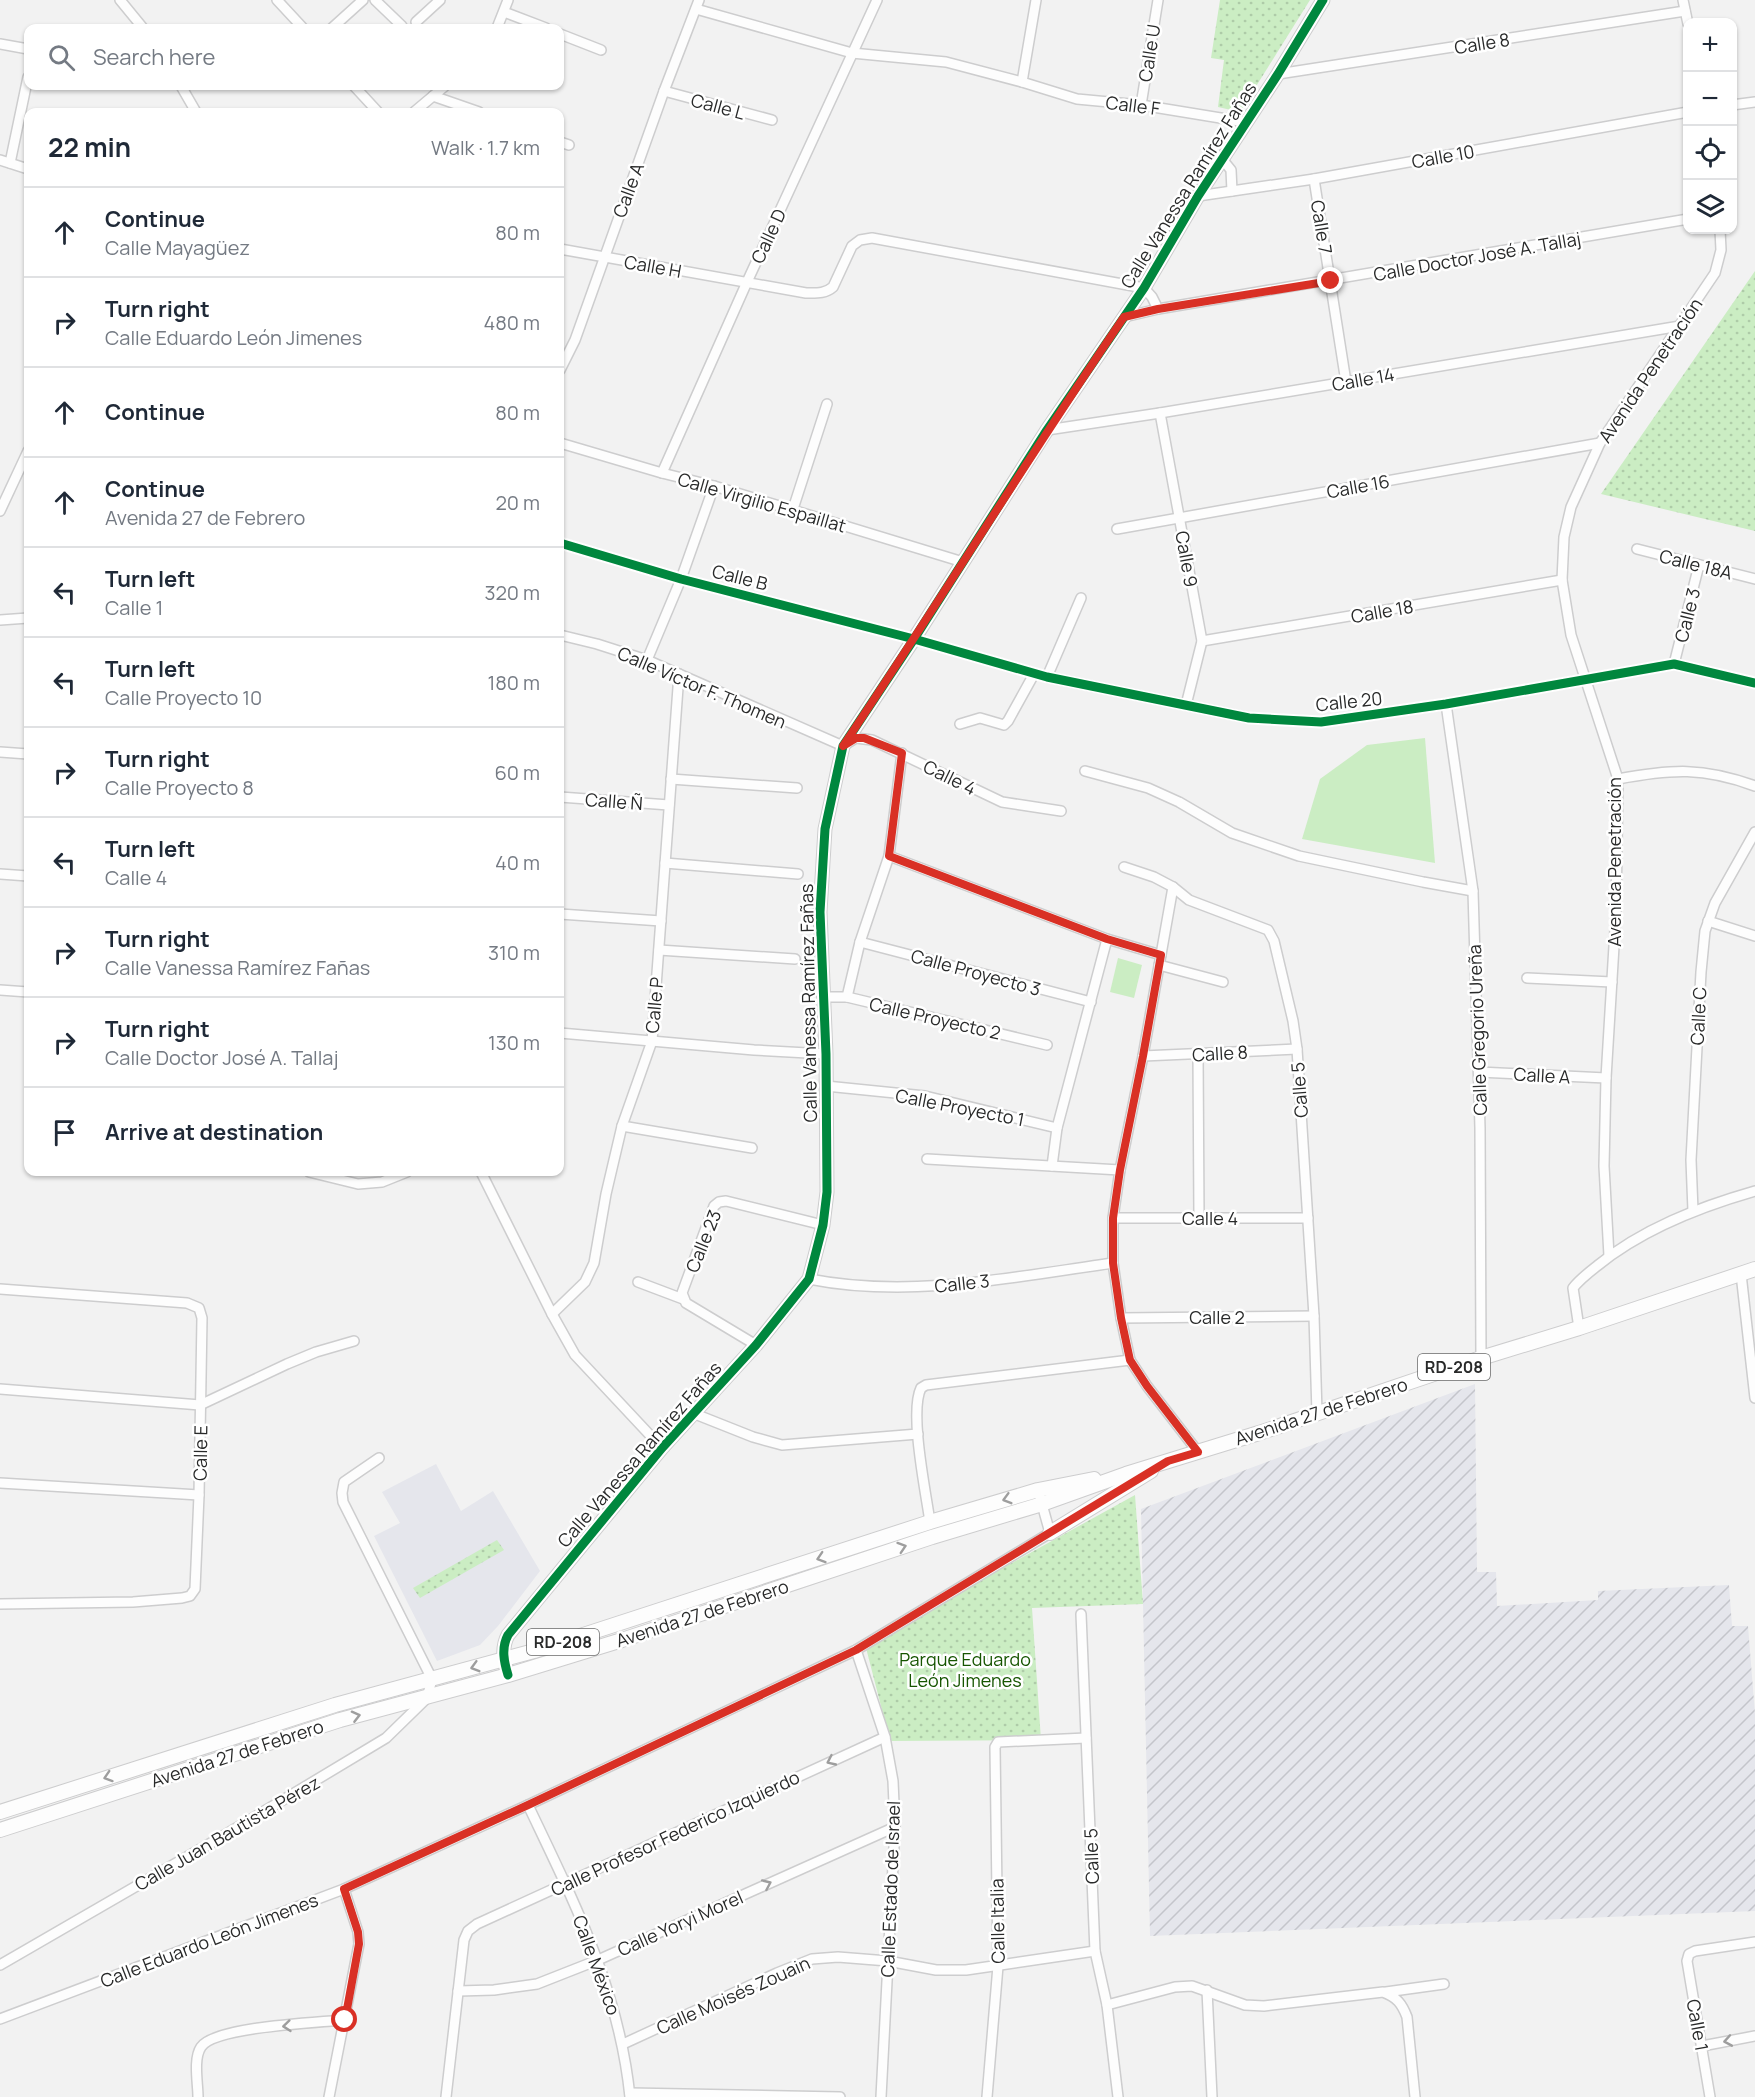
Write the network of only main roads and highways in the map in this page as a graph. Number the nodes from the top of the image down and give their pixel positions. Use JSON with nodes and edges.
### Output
{"nodes":[{"id":1,"x":1755,"y":1269,"type":"edge"},
{"id":2,"x":1168,"y":1461,"type":"junction"},
{"id":3,"x":1040,"y":1497,"type":"junction"},
{"id":4,"x":1050,"y":1533,"type":"road end"},
{"id":5,"x":0,"y":1812,"type":"edge"},
{"id":6,"x":0,"y":1830,"type":"edge"}],
"edges":[{"from":1,"to":2,"type":"main road","name":"Avenida 27 de Febrero","number":"RD-208"},
{"from":2,"to":3,"type":"main road","name":"Avenida 27 de Febrero","number":"RD-208"},
{"from":2,"to":4,"type":"main road"},
{"from":3,"to":5,"type":"main road","name":"Avenida 27 de Febrero","number":"RD-208","one_way":true},
{"from":6,"to":3,"type":"main road","name":"Avenida 27 de Febrero","number":"RD-208","one_way":true}]}
